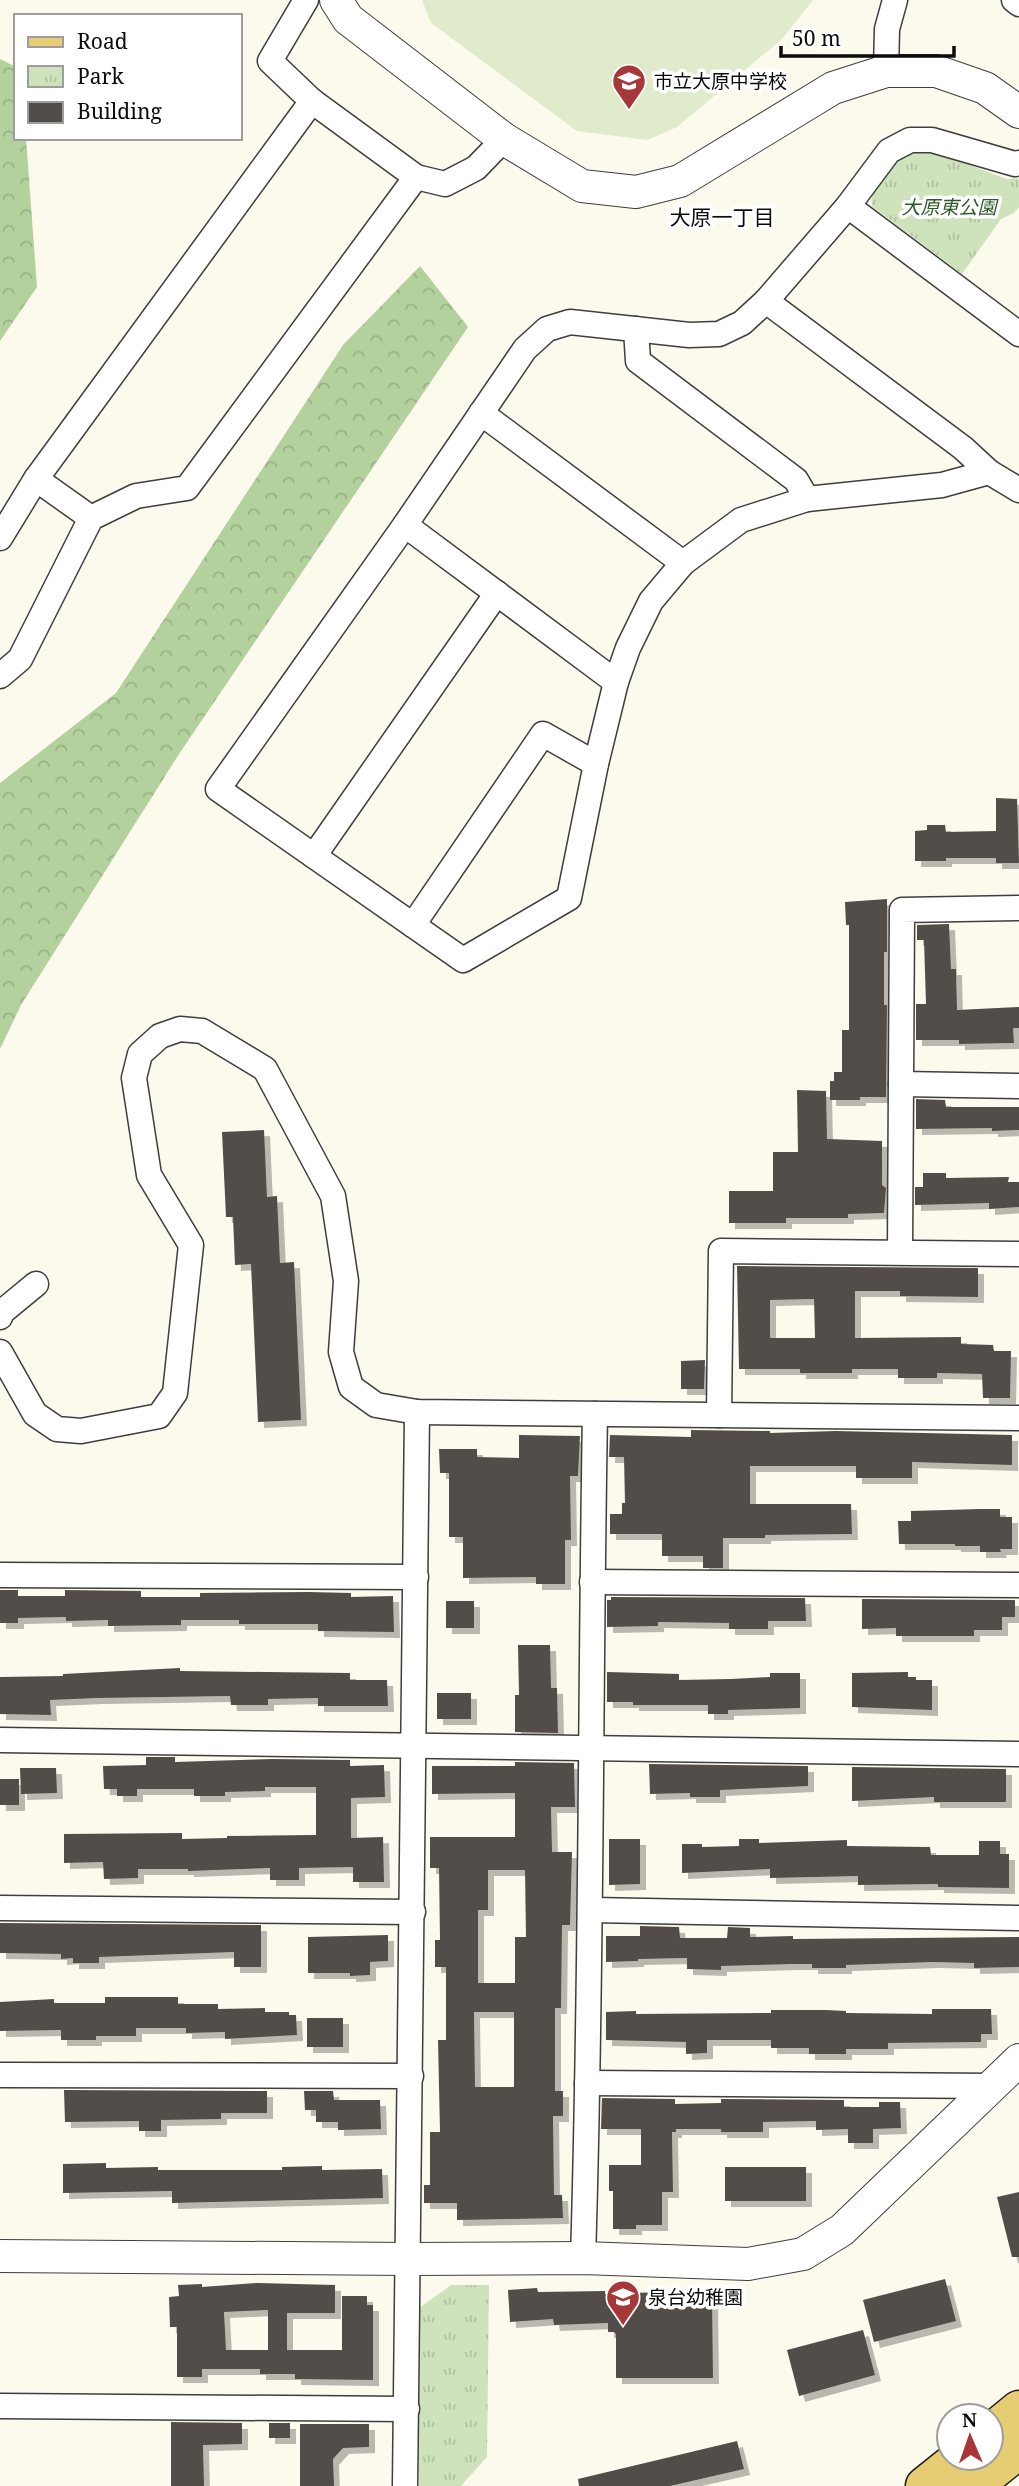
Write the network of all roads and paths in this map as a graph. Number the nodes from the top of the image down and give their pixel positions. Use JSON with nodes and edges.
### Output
{"nodes":[{"id":1,"x":306,"y":0,"type":"edge"},
{"id":2,"x":336,"y":0,"type":"edge"},
{"id":3,"x":895,"y":0,"type":"edge"},
{"id":4,"x":1014,"y":0,"type":"edge"},
{"id":5,"x":1019,"y":4,"type":"edge"},
{"id":6,"x":886,"y":71,"type":"junction"},
{"id":7,"x":312,"y":102,"type":"junction"},
{"id":8,"x":1019,"y":112,"type":"edge"},
{"id":9,"x":504,"y":139,"type":"junction"},
{"id":10,"x":1019,"y":163,"type":"edge"},
{"id":11,"x":416,"y":177,"type":"junction"},
{"id":12,"x":848,"y":206,"type":"junction"},
{"id":13,"x":766,"y":301,"type":"junction"},
{"id":14,"x":636,"y":328,"type":"junction"},
{"id":15,"x":1019,"y":334,"type":"edge"},
{"id":16,"x":481,"y":413,"type":"junction"},
{"id":17,"x":989,"y":472,"type":"junction"},
{"id":18,"x":36,"y":479,"type":"junction"},
{"id":19,"x":1019,"y":490,"type":"edge"},
{"id":20,"x":807,"y":499,"type":"junction"},
{"id":21,"x":91,"y":518,"type":"junction"},
{"id":22,"x":405,"y":524,"type":"junction"},
{"id":23,"x":0,"y":538,"type":"edge"},
{"id":24,"x":684,"y":563,"type":"junction"},
{"id":25,"x":497,"y":593,"type":"junction"},
{"id":26,"x":0,"y":676,"type":"edge"},
{"id":27,"x":616,"y":682,"type":"junction"},
{"id":28,"x":596,"y":764,"type":"junction"},
{"id":29,"x":314,"y":856,"type":"junction"},
{"id":30,"x":1019,"y":908,"type":"edge"},
{"id":31,"x":413,"y":925,"type":"junction"},
{"id":32,"x":901,"y":1084,"type":"junction"},
{"id":33,"x":1019,"y":1086,"type":"edge"},
{"id":34,"x":900,"y":1252,"type":"junction"},
{"id":35,"x":1019,"y":1254,"type":"edge"},
{"id":36,"x":36,"y":1284,"type":"dead end"},
{"id":37,"x":0,"y":1317,"type":"edge"},
{"id":38,"x":0,"y":1352,"type":"edge"},
{"id":39,"x":418,"y":1412,"type":"junction"},
{"id":40,"x":595,"y":1414,"type":"junction"},
{"id":41,"x":719,"y":1415,"type":"junction"},
{"id":42,"x":1019,"y":1418,"type":"edge"},
{"id":43,"x":0,"y":1575,"type":"edge"},
{"id":44,"x":416,"y":1577,"type":"junction"},
{"id":45,"x":592,"y":1582,"type":"junction"},
{"id":46,"x":1019,"y":1585,"type":"edge"},
{"id":47,"x":0,"y":1740,"type":"edge"},
{"id":48,"x":414,"y":1746,"type":"junction"},
{"id":49,"x":590,"y":1748,"type":"junction"},
{"id":50,"x":1019,"y":1754,"type":"edge"},
{"id":51,"x":0,"y":1908,"type":"edge"},
{"id":52,"x":592,"y":1910,"type":"junction"},
{"id":53,"x":413,"y":1912,"type":"junction"},
{"id":54,"x":1019,"y":1918,"type":"edge"},
{"id":55,"x":1019,"y":2060,"type":"edge"},
{"id":56,"x":0,"y":2076,"type":"edge"},
{"id":57,"x":411,"y":2076,"type":"junction"},
{"id":58,"x":587,"y":2083,"type":"junction"},
{"id":59,"x":994,"y":2086,"type":"junction"},
{"id":60,"x":0,"y":2256,"type":"edge"},
{"id":61,"x":583,"y":2258,"type":"junction"},
{"id":62,"x":409,"y":2259,"type":"junction"},
{"id":63,"x":0,"y":2406,"type":"edge"},
{"id":64,"x":407,"y":2409,"type":"junction"},
{"id":65,"x":1019,"y":2410,"type":"edge"},
{"id":66,"x":1005,"y":2421,"type":"edge"},
{"id":67,"x":1019,"y":2449,"type":"edge"},
{"id":68,"x":942,"y":2472,"type":"edge"},
{"id":69,"x":405,"y":2486,"type":"edge"},
{"id":70,"x":925,"y":2486,"type":"edge"},
{"id":71,"x":973,"y":2486,"type":"edge"}],
"edges":[{"from":1,"to":7,"type":"street"},
{"from":2,"to":9,"type":"street"},
{"from":3,"to":6,"type":"street"},
{"from":4,"to":5,"type":"street"},
{"from":6,"to":8,"type":"street"},
{"from":6,"to":9,"type":"street"},
{"from":7,"to":11,"type":"street"},
{"from":7,"to":18,"type":"street"},
{"from":9,"to":11,"type":"street"},
{"from":10,"to":12,"type":"street"},
{"from":11,"to":21,"type":"street"},
{"from":12,"to":13,"type":"street"},
{"from":12,"to":15,"type":"street"},
{"from":13,"to":14,"type":"street"},
{"from":13,"to":17,"type":"street"},
{"from":14,"to":16,"type":"street"},
{"from":14,"to":20,"type":"street"},
{"from":16,"to":22,"type":"street"},
{"from":16,"to":24,"type":"street"},
{"from":17,"to":19,"type":"street"},
{"from":17,"to":20,"type":"street"},
{"from":18,"to":21,"type":"street"},
{"from":18,"to":23,"type":"street"},
{"from":20,"to":24,"type":"street"},
{"from":21,"to":26,"type":"street"},
{"from":22,"to":25,"type":"street"},
{"from":22,"to":29,"type":"street"},
{"from":24,"to":27,"type":"street"},
{"from":25,"to":27,"type":"street"},
{"from":25,"to":29,"type":"street"},
{"from":27,"to":28,"type":"street"},
{"from":28,"to":31,"type":"street"},
{"from":28,"to":31,"type":"street"},
{"from":29,"to":31,"type":"street"},
{"from":30,"to":32,"type":"street"},
{"from":32,"to":33,"type":"street"},
{"from":32,"to":34,"type":"street"},
{"from":34,"to":35,"type":"street"},
{"from":34,"to":41,"type":"street"},
{"from":36,"to":37,"type":"street"},
{"from":38,"to":39,"type":"street"},
{"from":39,"to":40,"type":"street"},
{"from":39,"to":44,"type":"street"},
{"from":40,"to":41,"type":"street"},
{"from":40,"to":45,"type":"street"},
{"from":41,"to":42,"type":"street"},
{"from":43,"to":44,"type":"street"},
{"from":44,"to":48,"type":"street"},
{"from":45,"to":46,"type":"street"},
{"from":45,"to":49,"type":"street"},
{"from":47,"to":48,"type":"street"},
{"from":48,"to":49,"type":"street"},
{"from":48,"to":53,"type":"street"},
{"from":49,"to":50,"type":"street"},
{"from":49,"to":52,"type":"street"},
{"from":51,"to":53,"type":"street"},
{"from":52,"to":54,"type":"street"},
{"from":52,"to":58,"type":"street"},
{"from":53,"to":57,"type":"street"},
{"from":55,"to":59,"type":"street"},
{"from":56,"to":57,"type":"street"},
{"from":57,"to":62,"type":"street"},
{"from":58,"to":59,"type":"street"},
{"from":58,"to":61,"type":"street"},
{"from":59,"to":61,"type":"street"},
{"from":60,"to":62,"type":"street"},
{"from":61,"to":62,"type":"street"},
{"from":62,"to":64,"type":"street"},
{"from":63,"to":64,"type":"street"},
{"from":64,"to":69,"type":"street"},
{"from":65,"to":66,"type":"main road"},
{"from":67,"to":71,"type":"main road"},
{"from":68,"to":70,"type":"main road"}]}
